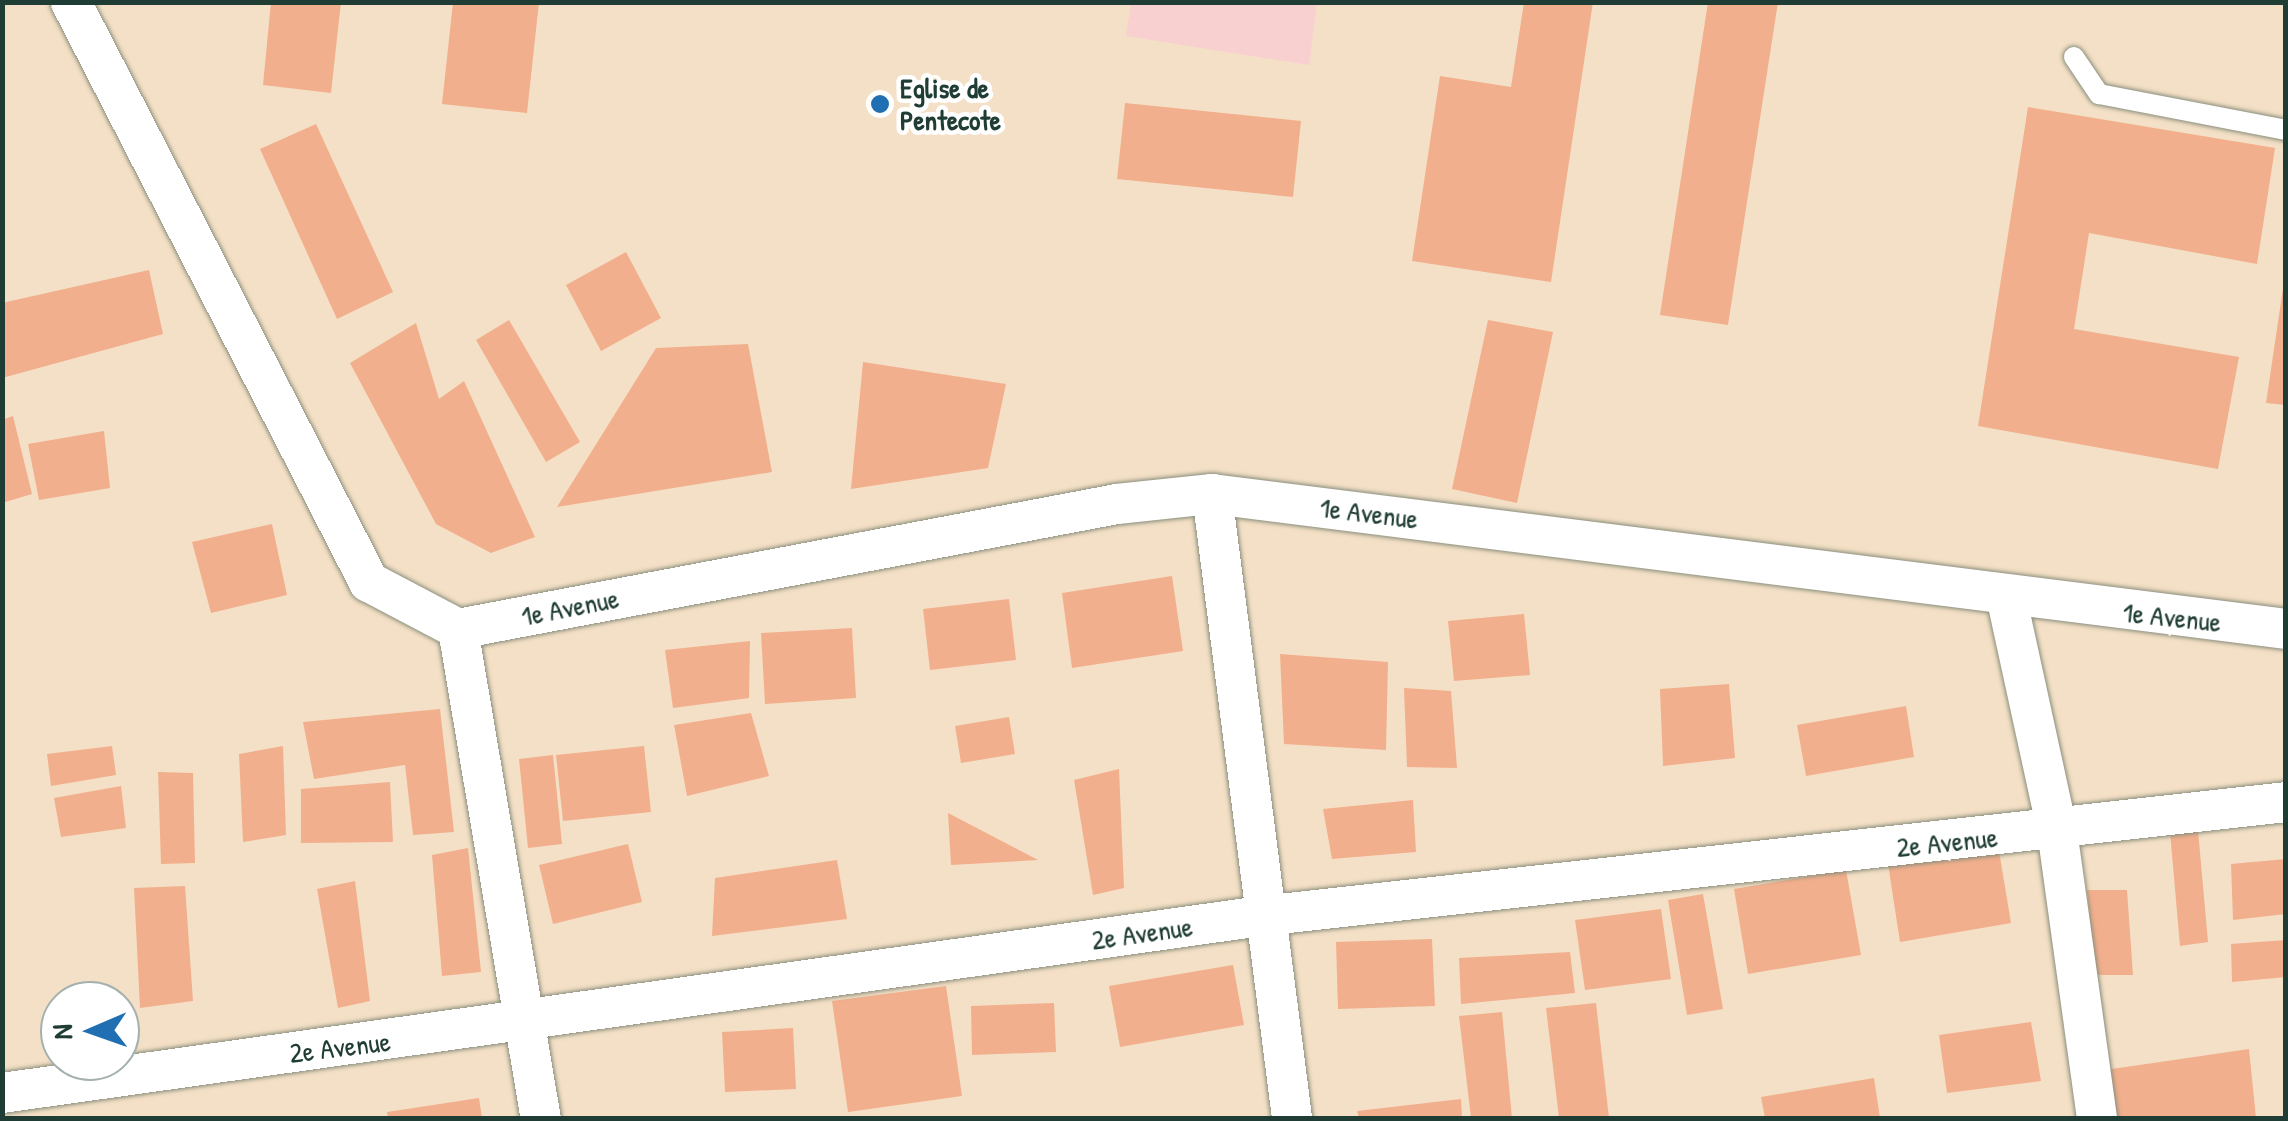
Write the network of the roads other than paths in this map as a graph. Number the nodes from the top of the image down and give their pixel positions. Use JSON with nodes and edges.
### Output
{"nodes":[{"id":1,"x":71,"y":2,"type":"edge"},
{"id":2,"x":2074,"y":57,"type":"dead end"},
{"id":3,"x":2286,"y":130,"type":"edge"},
{"id":4,"x":1212,"y":494,"type":"junction"},
{"id":5,"x":2007,"y":600,"type":"junction"},
{"id":6,"x":458,"y":628,"type":"junction"},
{"id":7,"x":2286,"y":629,"type":"edge"},
{"id":8,"x":2286,"y":802,"type":"edge"},
{"id":9,"x":2057,"y":830,"type":"junction"},
{"id":10,"x":1262,"y":916,"type":"junction"},
{"id":11,"x":527,"y":1022,"type":"junction"},
{"id":12,"x":2,"y":1093,"type":"edge"},
{"id":13,"x":541,"y":1118,"type":"edge"},
{"id":14,"x":1292,"y":1118,"type":"edge"},
{"id":15,"x":2097,"y":1118,"type":"edge"}],
"edges":[{"from":1,"to":6,"type":"street"},
{"from":2,"to":3,"type":"lane"},
{"from":4,"to":5,"type":"street","name":"1e Avenue"},
{"from":4,"to":6,"type":"street","name":"1e Avenue"},
{"from":4,"to":10,"type":"street"},
{"from":5,"to":7,"type":"street","name":"1e Avenue"},
{"from":5,"to":9,"type":"street"},
{"from":6,"to":11,"type":"street"},
{"from":8,"to":9,"type":"street","name":"2e Avenue"},
{"from":9,"to":10,"type":"street","name":"2e Avenue"},
{"from":9,"to":15,"type":"street"},
{"from":10,"to":11,"type":"street","name":"2e Avenue"},
{"from":10,"to":14,"type":"street"},
{"from":11,"to":12,"type":"street","name":"2e Avenue"},
{"from":11,"to":13,"type":"street"}]}
